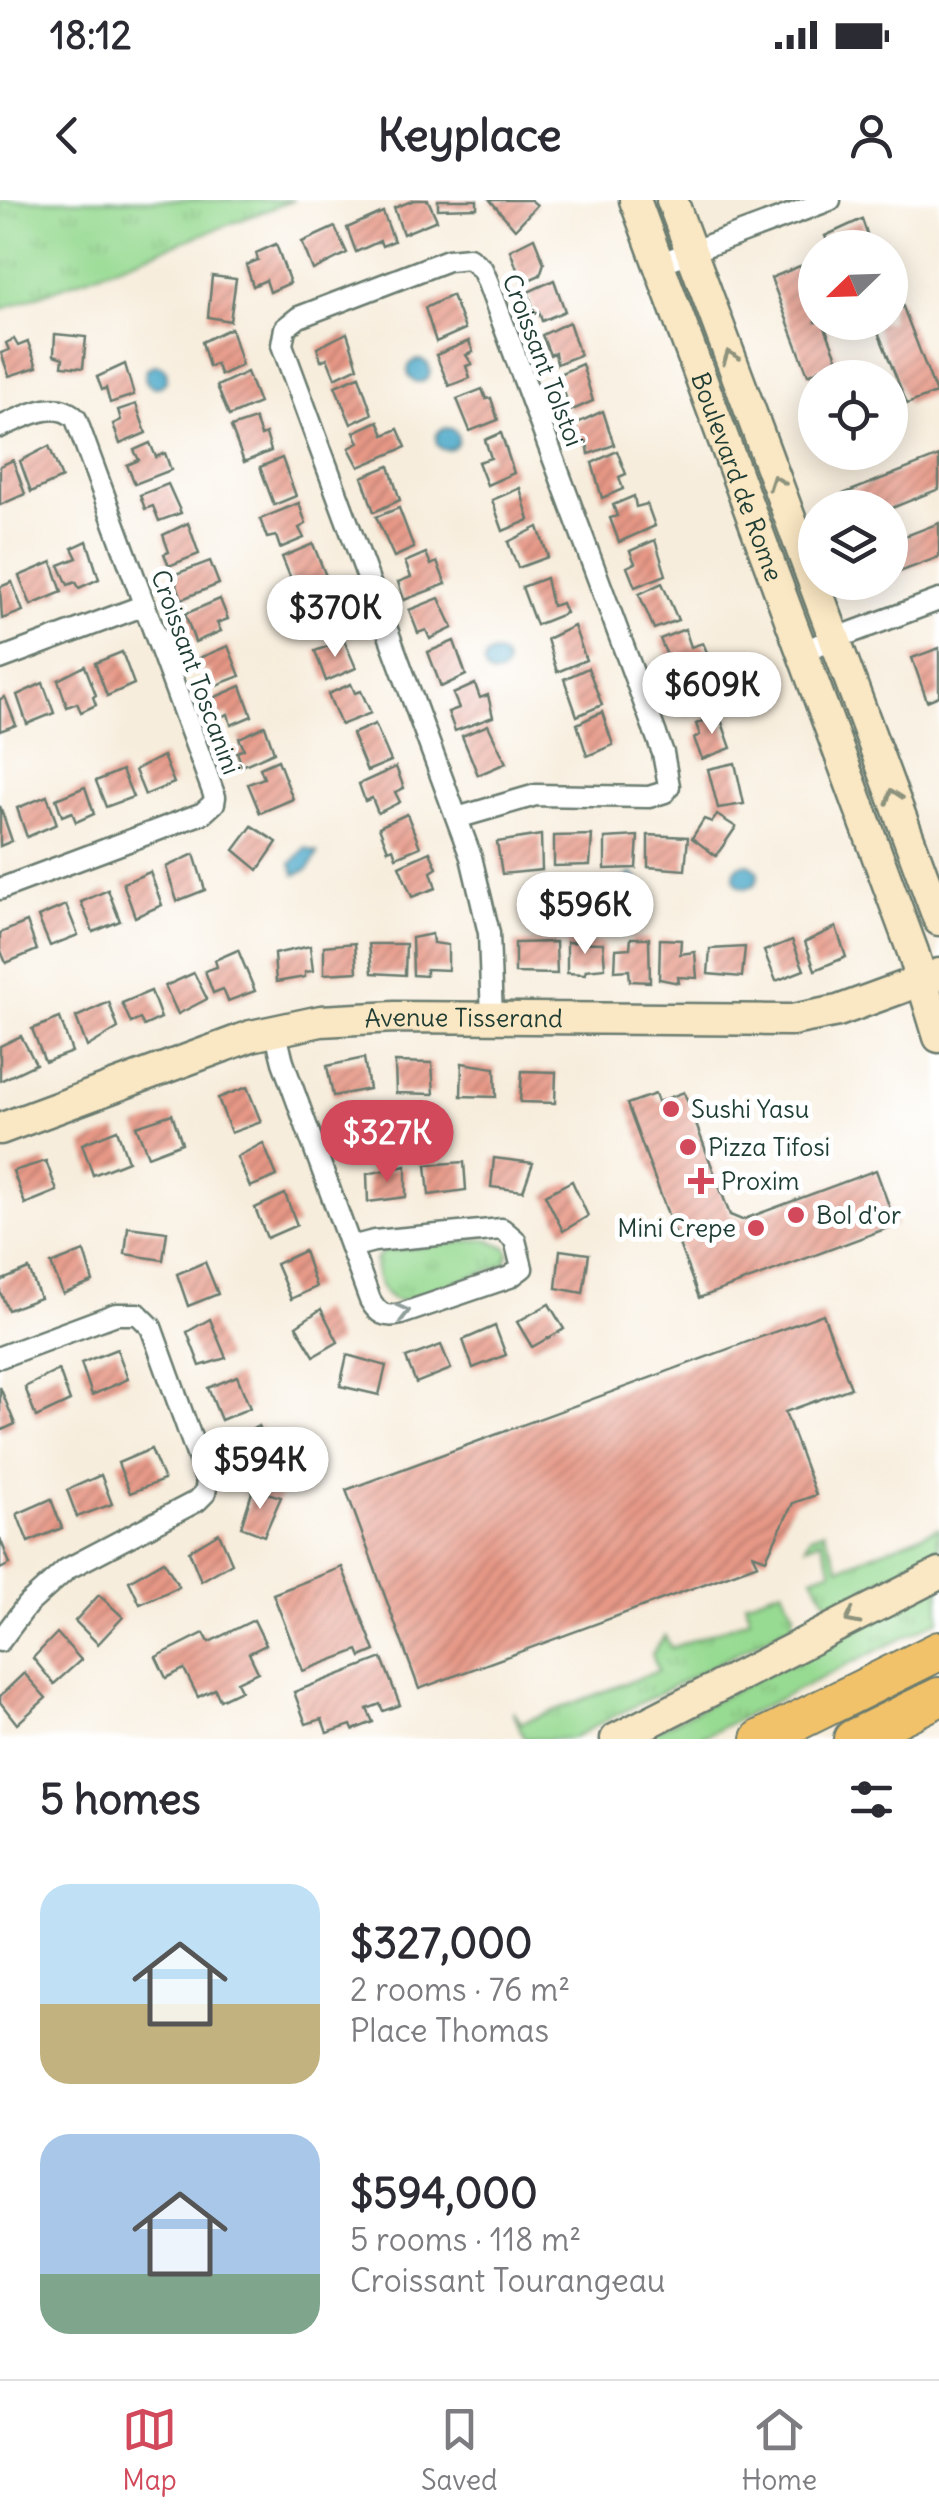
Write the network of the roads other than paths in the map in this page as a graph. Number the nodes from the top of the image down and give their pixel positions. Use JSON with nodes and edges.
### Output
{"nodes":[{"id":1,"x":635,"y":200,"type":"edge"},
{"id":2,"x":672,"y":200,"type":"edge"},
{"id":3,"x":830,"y":200,"type":"edge"},
{"id":4,"x":691,"y":252,"type":"junction"},
{"id":5,"x":658,"y":264,"type":"junction"},
{"id":6,"x":0,"y":427,"type":"edge"},
{"id":7,"x":939,"y":600,"type":"edge"},
{"id":8,"x":146,"y":605,"type":"junction"},
{"id":9,"x":834,"y":639,"type":"junction"},
{"id":10,"x":802,"y":651,"type":"junction"},
{"id":11,"x":0,"y":658,"type":"edge"},
{"id":12,"x":457,"y":818,"type":"junction"},
{"id":13,"x":0,"y":888,"type":"edge"},
{"id":14,"x":939,"y":920,"type":"edge"},
{"id":15,"x":930,"y":978,"type":"edge"},
{"id":16,"x":492,"y":1020,"type":"junction"},
{"id":17,"x":274,"y":1030,"type":"junction"},
{"id":18,"x":939,"y":1038,"type":"edge"},
{"id":19,"x":0,"y":1129,"type":"edge"},
{"id":20,"x":351,"y":1247,"type":"junction"},
{"id":21,"x":0,"y":1357,"type":"edge"},
{"id":22,"x":939,"y":1574,"type":"edge"},
{"id":23,"x":0,"y":1642,"type":"edge"},
{"id":24,"x":939,"y":1652,"type":"edge"},
{"id":25,"x":939,"y":1697,"type":"edge"},
{"id":26,"x":616,"y":1739,"type":"edge"},
{"id":27,"x":761,"y":1739,"type":"edge"},
{"id":28,"x":854,"y":1739,"type":"edge"}],
"edges":[{"from":1,"to":5,"type":"main road","name":"Boulevard de Rome"},
{"from":2,"to":4,"type":"main road","name":"Boulevard de Rome"},
{"from":3,"to":4,"type":"street"},
{"from":4,"to":5,"type":"street"},
{"from":9,"to":4,"type":"main road","name":"Boulevard de Rome","one_way":true},
{"from":5,"to":10,"type":"main road","name":"Boulevard de Rome"},
{"from":6,"to":8,"type":"street","name":"Croissant Toscanini"},
{"from":7,"to":9,"type":"street"},
{"from":8,"to":11,"type":"street"},
{"from":8,"to":13,"type":"street","name":"Croissant Toscanini"},
{"from":9,"to":10,"type":"street"},
{"from":14,"to":9,"type":"main road","name":"Boulevard de Rome","one_way":true},
{"from":10,"to":15,"type":"main road","name":"Boulevard de Rome"},
{"from":12,"to":12,"type":"street","name":"Croissant Tolstoi"},
{"from":12,"to":16,"type":"street","name":"Croissant Tolstoi"},
{"from":15,"to":16,"type":"main road","name":"Avenue Tisserand"},
{"from":15,"to":18,"type":"main road","name":"Boulevard de Rome"},
{"from":16,"to":17,"type":"main road","name":"Avenue Tisserand"},
{"from":17,"to":19,"type":"main road","name":"Avenue Tisserand"},
{"from":17,"to":20,"type":"street"},
{"from":20,"to":20,"type":"street","one_way":true},
{"from":21,"to":23,"type":"street"},
{"from":22,"to":26,"type":"main road","one_way":true},
{"from":24,"to":27,"type":"highway"},
{"from":25,"to":28,"type":"highway"}]}
